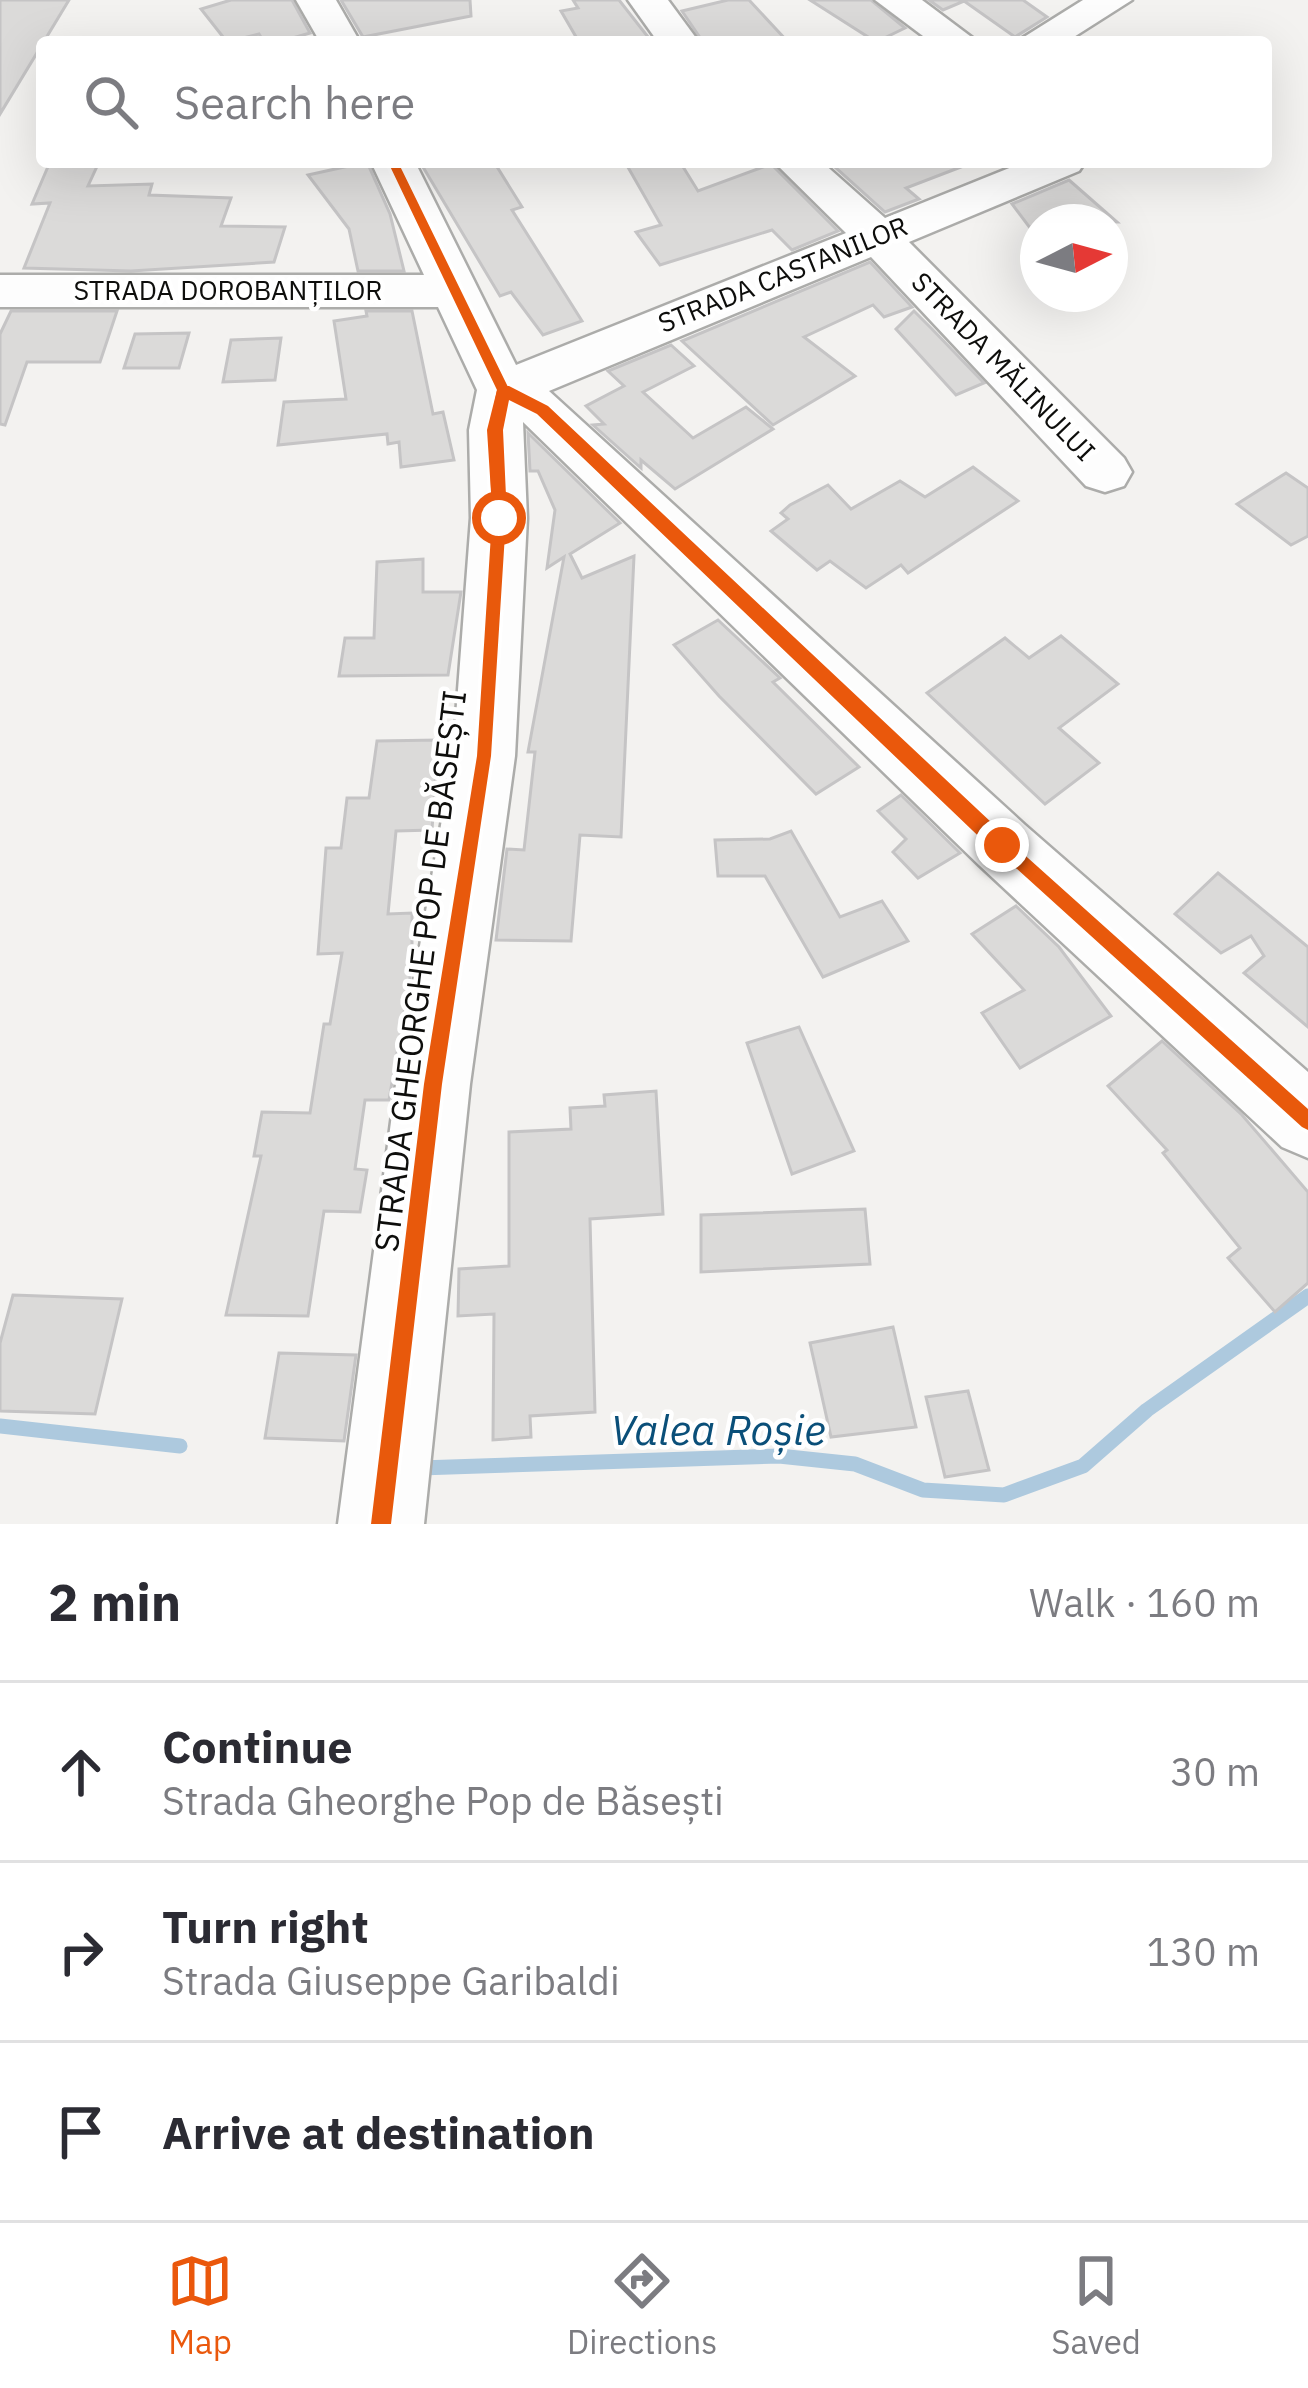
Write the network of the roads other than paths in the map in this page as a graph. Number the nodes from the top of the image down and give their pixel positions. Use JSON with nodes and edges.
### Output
{"nodes":[{"id":1,"x":316,"y":0,"type":"edge"},
{"id":2,"x":648,"y":0,"type":"edge"},
{"id":3,"x":896,"y":0,"type":"edge"},
{"id":4,"x":1112,"y":0,"type":"edge"},
{"id":5,"x":337,"y":36,"type":"edge"},
{"id":6,"x":675,"y":36,"type":"edge"},
{"id":7,"x":949,"y":36,"type":"edge"},
{"id":8,"x":1047,"y":36,"type":"edge"},
{"id":9,"x":396,"y":168,"type":"edge"},
{"id":10,"x":803,"y":168,"type":"edge"},
{"id":11,"x":1048,"y":168,"type":"edge"},
{"id":12,"x":877,"y":236,"type":"junction"},
{"id":13,"x":0,"y":291,"type":"edge"},
{"id":14,"x":455,"y":291,"type":"junction"},
{"id":15,"x":503,"y":390,"type":"junction"},
{"id":16,"x":1105,"y":472,"type":"dead end"},
{"id":17,"x":1308,"y":1121,"type":"edge"},
{"id":18,"x":386,"y":1483,"type":"edge"}],
"edges":[{"from":1,"to":5,"type":"street"},
{"from":2,"to":6,"type":"street"},
{"from":3,"to":7,"type":"street"},
{"from":4,"to":8,"type":"street"},
{"from":9,"to":14,"type":"street"},
{"from":10,"to":12,"type":"street","name":"STRADA MĂLINULUI"},
{"from":11,"to":12,"type":"street","name":"STRADA CASTANILOR"},
{"from":12,"to":15,"type":"street","name":"STRADA CASTANILOR"},
{"from":12,"to":16,"type":"street","name":"STRADA MĂLINULUI"},
{"from":13,"to":14,"type":"street","name":"STRADA DOROBANȚILOR"},
{"from":14,"to":15,"type":"street"},
{"from":15,"to":17,"type":"street"},
{"from":15,"to":18,"type":"street","name":"STRADA GHEORGHE POP DE BĂSEȘTI"}]}
